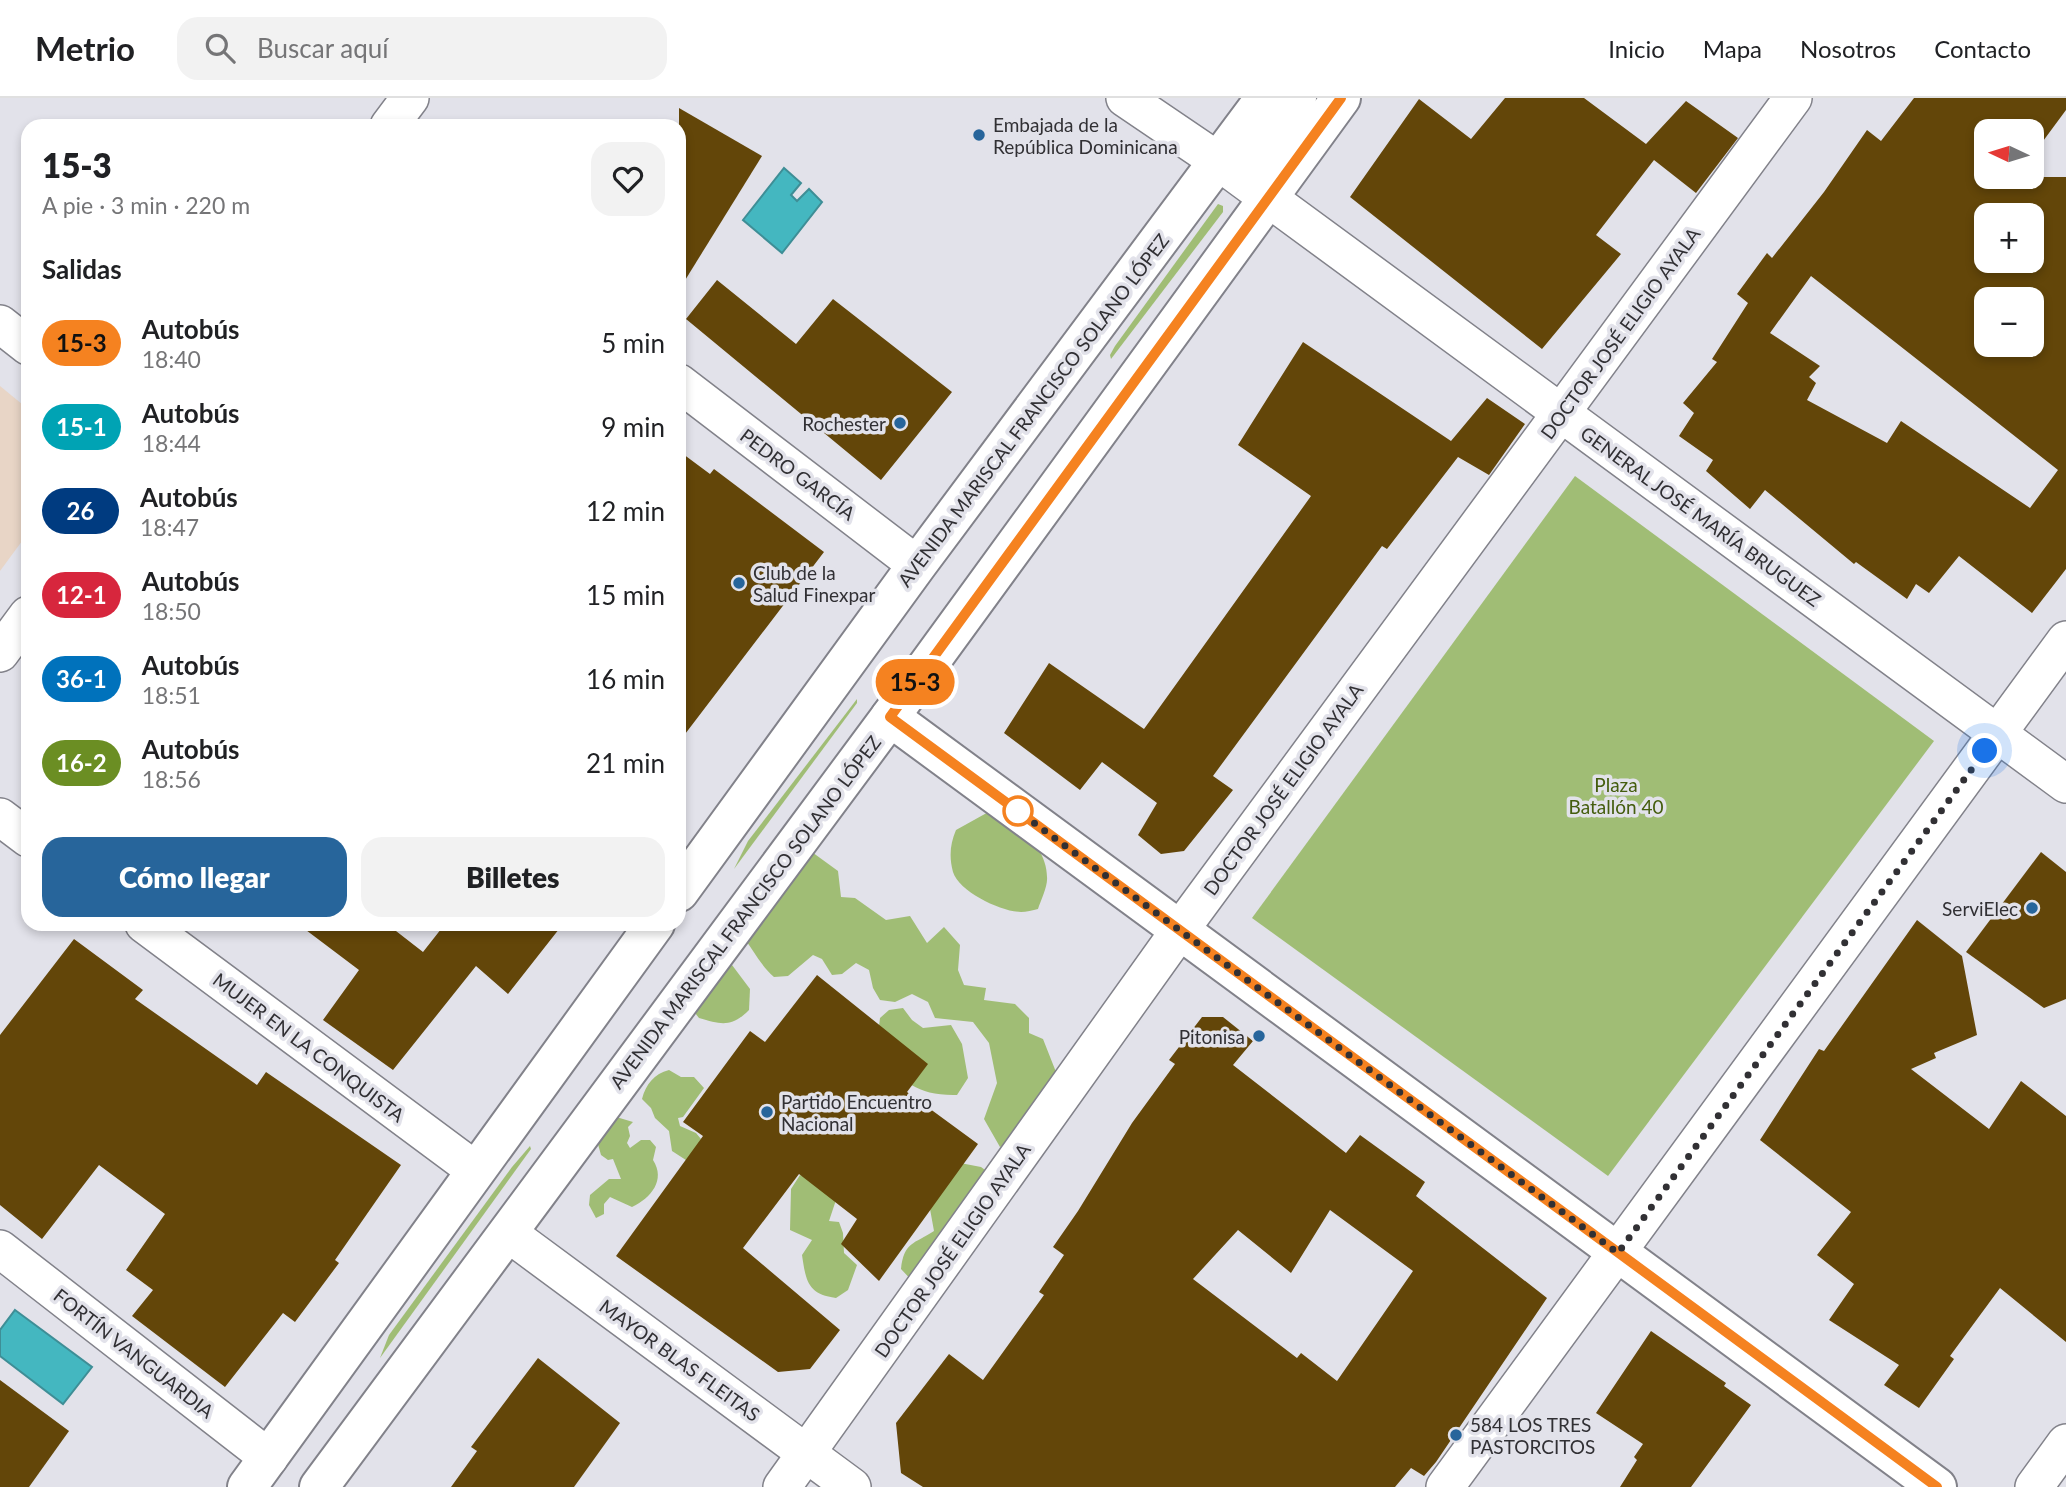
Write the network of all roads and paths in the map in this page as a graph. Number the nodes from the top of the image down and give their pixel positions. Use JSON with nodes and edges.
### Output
{"nodes":[{"id":1,"x":410,"y":98,"type":"edge"},
{"id":2,"x":1125,"y":98,"type":"edge"},
{"id":3,"x":1265,"y":98,"type":"edge"},
{"id":4,"x":1297,"y":98,"type":"edge"},
{"id":5,"x":1341,"y":98,"type":"edge"},
{"id":6,"x":1793,"y":98,"type":"edge"},
{"id":7,"x":394,"y":119,"type":"edge"},
{"id":8,"x":1218,"y":161,"type":"junction"},
{"id":9,"x":1268,"y":199,"type":"junction"},
{"id":10,"x":0,"y":324,"type":"edge"},
{"id":11,"x":21,"y":340,"type":"edge"},
{"id":12,"x":686,"y":388,"type":"edge"},
{"id":13,"x":1561,"y":413,"type":"junction"},
{"id":14,"x":917,"y":565,"type":"junction"},
{"id":15,"x":21,"y":624,"type":"edge"},
{"id":16,"x":2066,"y":640,"type":"edge"},
{"id":17,"x":0,"y":653,"type":"edge"},
{"id":18,"x":890,"y":717,"type":"junction"},
{"id":19,"x":1998,"y":733,"type":"junction"},
{"id":20,"x":2066,"y":784,"type":"edge"},
{"id":21,"x":0,"y":817,"type":"edge"},
{"id":22,"x":21,"y":833,"type":"edge"},
{"id":23,"x":686,"y":871,"type":"edge"},
{"id":24,"x":1180,"y":930,"type":"junction"},
{"id":25,"x":153,"y":931,"type":"edge"},
{"id":26,"x":651,"y":931,"type":"edge"},
{"id":27,"x":475,"y":1170,"type":"junction"},
{"id":28,"x":508,"y":1233,"type":"junction"},
{"id":29,"x":0,"y":1249,"type":"edge"},
{"id":30,"x":1618,"y":1253,"type":"junction"},
{"id":31,"x":2066,"y":1443,"type":"edge"},
{"id":32,"x":807,"y":1453,"type":"junction"},
{"id":33,"x":258,"y":1472,"type":"edge"},
{"id":34,"x":319,"y":1487,"type":"edge"},
{"id":35,"x":782,"y":1487,"type":"edge"},
{"id":36,"x":852,"y":1487,"type":"edge"},
{"id":37,"x":1445,"y":1487,"type":"edge"},
{"id":38,"x":1937,"y":1487,"type":"edge"},
{"id":39,"x":2034,"y":1487,"type":"edge"}],
"edges":[{"from":1,"to":7,"type":"street"},
{"from":2,"to":8,"type":"street","name":"GENERAL JOSÉ MARÍA BRUGUEZ"},
{"from":3,"to":8,"type":"main road","name":"AVENIDA MARISCAL FRANCISCO SOLANO LÓPEZ"},
{"from":4,"to":9,"type":"main road"},
{"from":5,"to":9,"type":"main road","name":"AVENIDA MARISCAL FRANCISCO SOLANO LÓPEZ"},
{"from":6,"to":13,"type":"street","name":"DOCTOR JOSÉ ELIGIO AYALA"},
{"from":8,"to":9,"type":"street","name":"GENERAL JOSÉ MARÍA BRUGUEZ"},
{"from":8,"to":14,"type":"main road","name":"AVENIDA MARISCAL FRANCISCO SOLANO LÓPEZ"},
{"from":9,"to":13,"type":"street","name":"GENERAL JOSÉ MARÍA BRUGUEZ"},
{"from":9,"to":18,"type":"main road","name":"AVENIDA MARISCAL FRANCISCO SOLANO LÓPEZ"},
{"from":10,"to":11,"type":"street"},
{"from":12,"to":14,"type":"street","name":"PEDRO GARCÍA"},
{"from":13,"to":19,"type":"street","name":"GENERAL JOSÉ MARÍA BRUGUEZ"},
{"from":13,"to":24,"type":"street","name":"DOCTOR JOSÉ ELIGIO AYALA"},
{"from":14,"to":23,"type":"main road","name":"AVENIDA MARISCAL FRANCISCO SOLANO LÓPEZ"},
{"from":15,"to":17,"type":"street"},
{"from":16,"to":19,"type":"street"},
{"from":18,"to":24,"type":"main road"},
{"from":18,"to":28,"type":"main road","name":"AVENIDA MARISCAL FRANCISCO SOLANO LÓPEZ"},
{"from":19,"to":20,"type":"street","name":"GENERAL JOSÉ MARÍA BRUGUEZ"},
{"from":19,"to":30,"type":"street"},
{"from":21,"to":22,"type":"street"},
{"from":24,"to":30,"type":"main road"},
{"from":24,"to":32,"type":"street","name":"DOCTOR JOSÉ ELIGIO AYALA"},
{"from":25,"to":27,"type":"street","name":"MUJER EN LA CONQUISTA"},
{"from":26,"to":27,"type":"main road"},
{"from":27,"to":33,"type":"main road"},
{"from":28,"to":32,"type":"street","name":"MAYOR BLAS FLEITAS"},
{"from":28,"to":34,"type":"main road","name":"AVENIDA MARISCAL FRANCISCO SOLANO LÓPEZ"},
{"from":29,"to":33,"type":"street","name":"FORTÍN VANGUARDIA"},
{"from":30,"to":37,"type":"street"},
{"from":30,"to":38,"type":"main road"},
{"from":31,"to":39,"type":"street"},
{"from":32,"to":35,"type":"street","name":"DOCTOR JOSÉ ELIGIO AYALA"},
{"from":32,"to":36,"type":"street","name":"MAYOR BLAS FLEITAS"}]}
